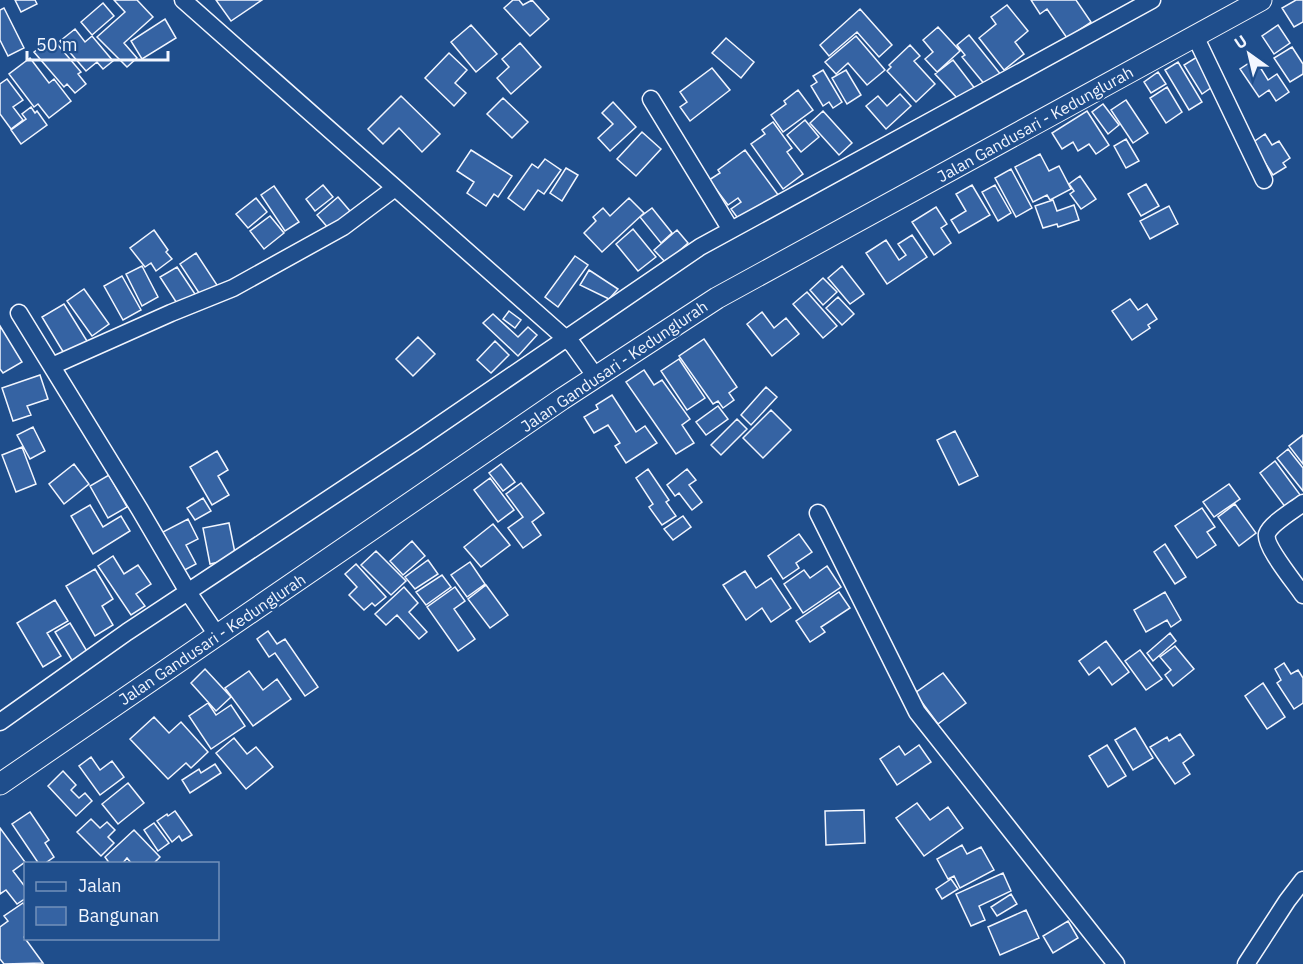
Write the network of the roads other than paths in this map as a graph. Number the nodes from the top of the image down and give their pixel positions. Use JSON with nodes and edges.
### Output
{"nodes":[{"id":1,"x":183,"y":0,"type":"edge"},
{"id":2,"x":1152,"y":0,"type":"edge"},
{"id":3,"x":1261,"y":0,"type":"edge"},
{"id":4,"x":1195,"y":36,"type":"junction"},
{"id":5,"x":651,"y":99,"type":"dead end"},
{"id":6,"x":1264,"y":180,"type":"dead end"},
{"id":7,"x":395,"y":188,"type":"junction"},
{"id":8,"x":731,"y":230,"type":"junction"},
{"id":9,"x":19,"y":313,"type":"dead end"},
{"id":10,"x":569,"y":342,"type":"junction"},
{"id":11,"x":52,"y":366,"type":"junction"},
{"id":12,"x":591,"y":370,"type":"junction"},
{"id":13,"x":1303,"y":503,"type":"edge"},
{"id":14,"x":818,"y":513,"type":"dead end"},
{"id":15,"x":1303,"y":595,"type":"edge"},
{"id":16,"x":190,"y":596,"type":"junction"},
{"id":17,"x":212,"y":628,"type":"junction"},
{"id":18,"x":0,"y":722,"type":"edge"},
{"id":19,"x":0,"y":784,"type":"edge"},
{"id":20,"x":1303,"y":879,"type":"edge"},
{"id":21,"x":1116,"y":964,"type":"edge"},
{"id":22,"x":1246,"y":964,"type":"edge"}],
"edges":[{"from":1,"to":7,"type":"street"},
{"from":2,"to":8,"type":"street"},
{"from":3,"to":4,"type":"street","name":"Jalan Gandusari - Kedunglurah"},
{"from":4,"to":6,"type":"street"},
{"from":4,"to":12,"type":"street","name":"Jalan Gandusari - Kedunglurah"},
{"from":5,"to":8,"type":"street"},
{"from":7,"to":10,"type":"street"},
{"from":7,"to":11,"type":"street"},
{"from":8,"to":10,"type":"street"},
{"from":9,"to":11,"type":"street"},
{"from":10,"to":12,"type":"street"},
{"from":10,"to":16,"type":"street"},
{"from":11,"to":16,"type":"street"},
{"from":12,"to":17,"type":"street","name":"Jalan Gandusari - Kedunglurah"},
{"from":13,"to":15,"type":"street"},
{"from":14,"to":21,"type":"street"},
{"from":16,"to":17,"type":"street"},
{"from":16,"to":18,"type":"street"},
{"from":17,"to":19,"type":"street","name":"Jalan Gandusari - Kedunglurah"},
{"from":20,"to":22,"type":"street"}]}
